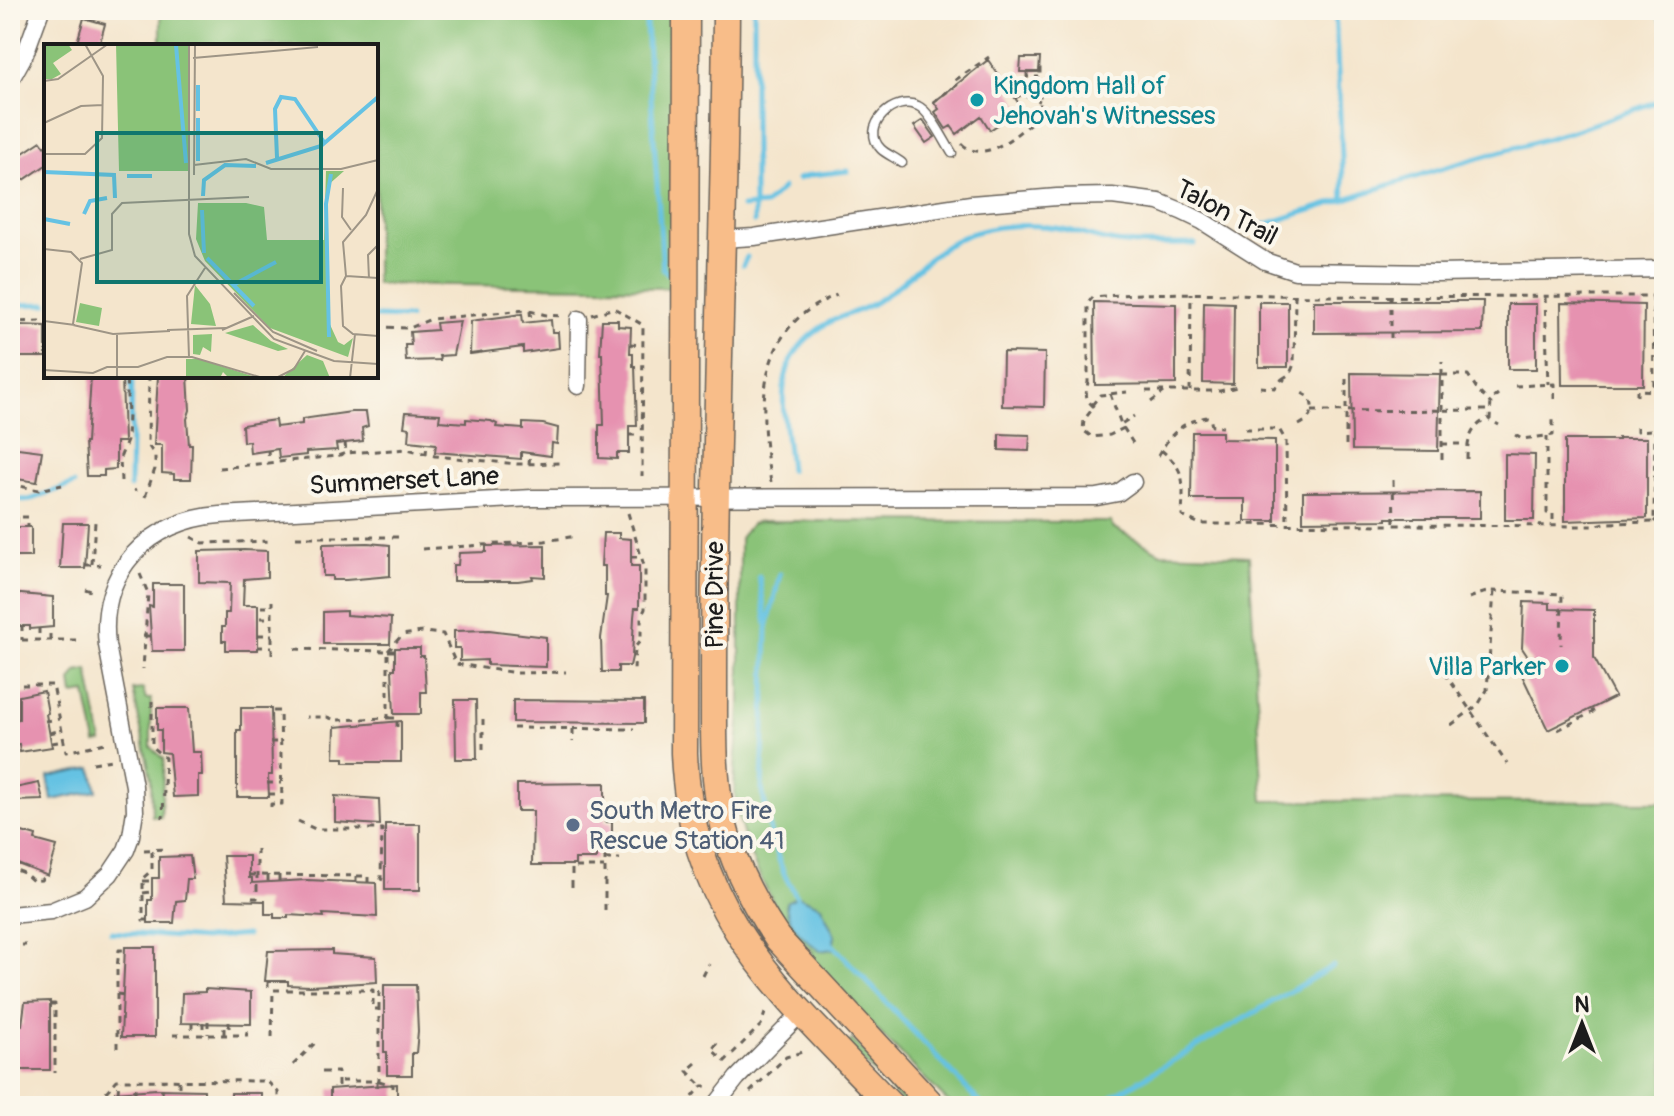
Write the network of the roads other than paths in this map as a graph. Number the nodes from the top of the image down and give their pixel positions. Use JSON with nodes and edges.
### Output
{"nodes":[{"id":1,"x":41,"y":10,"type":"edge"},
{"id":2,"x":686,"y":10,"type":"edge"},
{"id":3,"x":726,"y":10,"type":"edge"},
{"id":4,"x":10,"y":81,"type":"edge"},
{"id":5,"x":952,"y":153,"type":"dead end"},
{"id":6,"x":902,"y":163,"type":"dead end"},
{"id":7,"x":722,"y":239,"type":"junction"},
{"id":8,"x":1664,"y":269,"type":"edge"},
{"id":9,"x":579,"y":317,"type":"road end"},
{"id":10,"x":578,"y":386,"type":"dead end"},
{"id":11,"x":1133,"y":482,"type":"dead end"},
{"id":12,"x":685,"y":497,"type":"junction"},
{"id":13,"x":715,"y":497,"type":"junction"},
{"id":14,"x":10,"y":915,"type":"edge"},
{"id":15,"x":802,"y":1012,"type":"junction"},
{"id":16,"x":715,"y":1106,"type":"edge"},
{"id":17,"x":891,"y":1106,"type":"edge"},
{"id":18,"x":933,"y":1106,"type":"edge"}],
"edges":[{"from":1,"to":4,"type":"street"},
{"from":2,"to":12,"type":"main road","name":"Pine Drive"},
{"from":3,"to":7,"type":"main road","name":"Pine Drive"},
{"from":5,"to":6,"type":"lane"},
{"from":7,"to":8,"type":"street","name":"Talon Trail"},
{"from":7,"to":13,"type":"main road","name":"Pine Drive"},
{"from":9,"to":10,"type":"street"},
{"from":11,"to":13,"type":"street","name":"Summerset Lane"},
{"from":12,"to":13,"type":"street","name":"Summerset Lane"},
{"from":12,"to":14,"type":"street","name":"Summerset Lane"},
{"from":12,"to":15,"type":"main road","name":"Pine Drive"},
{"from":13,"to":18,"type":"main road","name":"Pine Drive"},
{"from":15,"to":16,"type":"street"},
{"from":15,"to":17,"type":"main road","name":"Pine Drive"}]}
